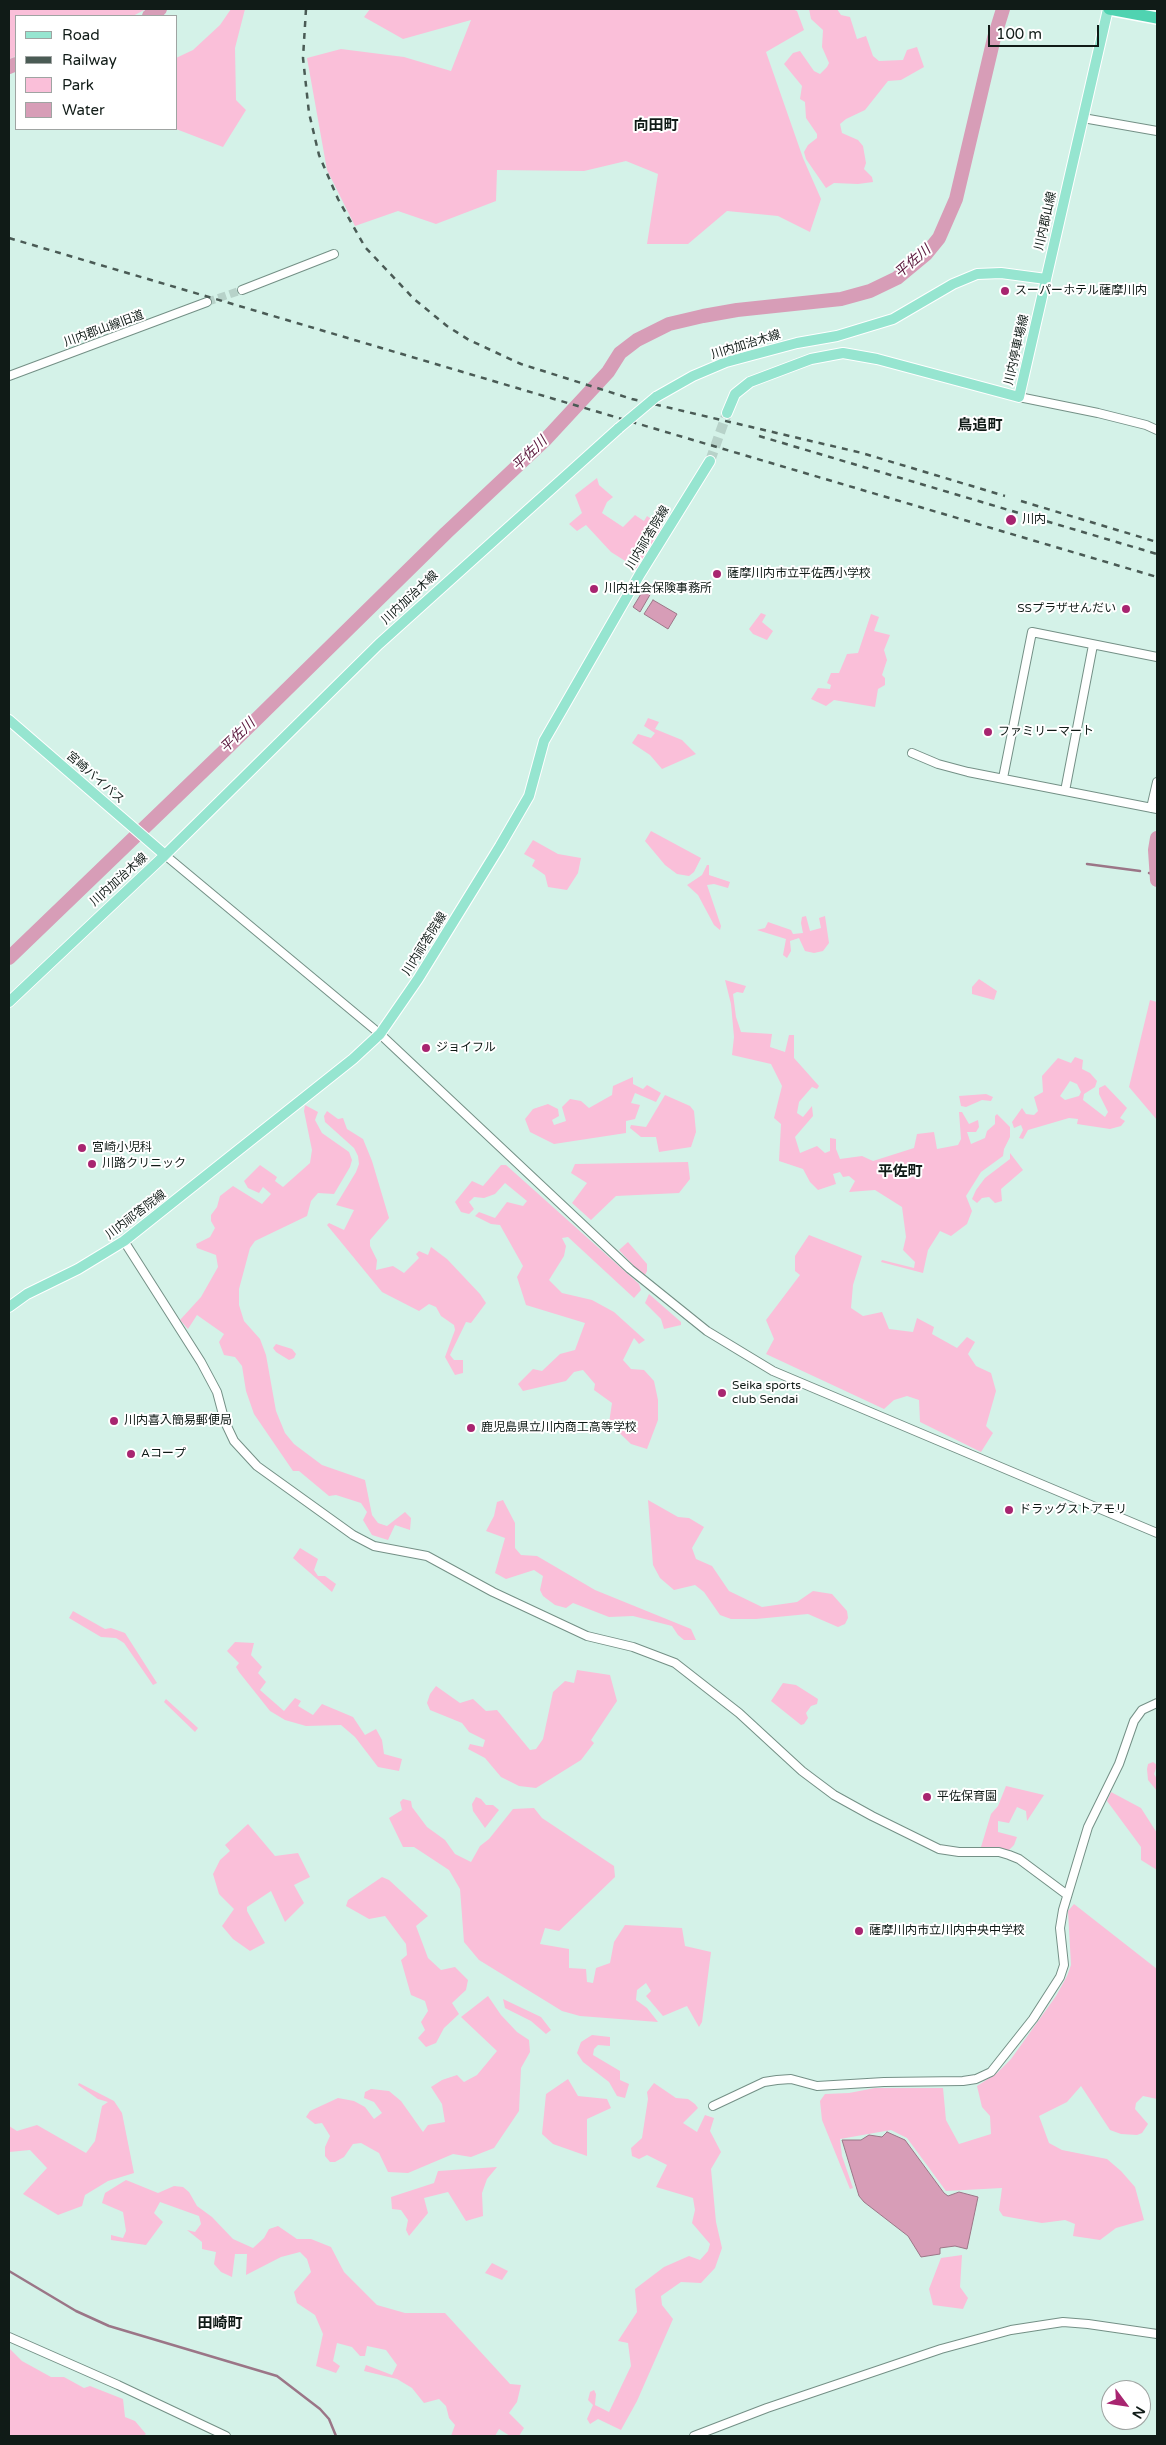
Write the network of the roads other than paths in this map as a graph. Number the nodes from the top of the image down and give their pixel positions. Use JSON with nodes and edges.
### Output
{"nodes":[{"id":1,"x":1109,"y":9,"type":"edge"},
{"id":2,"x":1157,"y":18,"type":"edge"},
{"id":3,"x":1083,"y":118,"type":"junction"},
{"id":4,"x":1157,"y":131,"type":"edge"},
{"id":5,"x":334,"y":254,"type":"dead end"},
{"id":6,"x":1046,"y":279,"type":"junction"},
{"id":7,"x":242,"y":290,"type":"tunnel mouth"},
{"id":8,"x":206,"y":302,"type":"tunnel mouth"},
{"id":9,"x":9,"y":376,"type":"edge"},
{"id":10,"x":1019,"y":397,"type":"junction"},
{"id":11,"x":727,"y":413,"type":"tunnel mouth"},
{"id":12,"x":1157,"y":430,"type":"edge"},
{"id":13,"x":710,"y":461,"type":"tunnel mouth"},
{"id":14,"x":1093,"y":645,"type":"junction"},
{"id":15,"x":1157,"y":657,"type":"edge"},
{"id":16,"x":9,"y":720,"type":"edge"},
{"id":17,"x":912,"y":753,"type":"dead end"},
{"id":18,"x":1004,"y":778,"type":"junction"},
{"id":19,"x":1157,"y":782,"type":"edge"},
{"id":20,"x":1065,"y":791,"type":"junction"},
{"id":21,"x":1155,"y":808,"type":"edge"},
{"id":22,"x":165,"y":855,"type":"junction"},
{"id":23,"x":9,"y":1002,"type":"edge"},
{"id":24,"x":380,"y":1034,"type":"junction"},
{"id":25,"x":124,"y":1241,"type":"junction"},
{"id":26,"x":9,"y":1307,"type":"edge"},
{"id":27,"x":1157,"y":1532,"type":"edge"},
{"id":28,"x":1157,"y":1703,"type":"edge"},
{"id":29,"x":1066,"y":1894,"type":"junction"},
{"id":30,"x":713,"y":2106,"type":"dead end"},
{"id":31,"x":1157,"y":2334,"type":"edge"},
{"id":32,"x":9,"y":2337,"type":"edge"},
{"id":33,"x":226,"y":2436,"type":"edge"},
{"id":34,"x":694,"y":2436,"type":"edge"}],
"edges":[{"from":1,"to":2,"type":"highway"},
{"from":1,"to":3,"type":"main road","name":"川内郡山線"},
{"from":3,"to":4,"type":"street"},
{"from":3,"to":6,"type":"main road","name":"川内郡山線"},
{"from":5,"to":7,"type":"street"},
{"from":6,"to":10,"type":"main road","name":"川内停車場線"},
{"from":6,"to":22,"type":"main road","name":"川内加治木線","bridge":true},
{"from":8,"to":9,"type":"street","name":"川内郡山線旧道"},
{"from":10,"to":11,"type":"main road"},
{"from":10,"to":12,"type":"street"},
{"from":13,"to":24,"type":"main road","name":"川内祁答院線"},
{"from":14,"to":15,"type":"street"},
{"from":14,"to":18,"type":"street"},
{"from":14,"to":20,"type":"street"},
{"from":16,"to":22,"type":"main road","name":"宮崎バイパス"},
{"from":17,"to":18,"type":"street"},
{"from":18,"to":20,"type":"street"},
{"from":19,"to":21,"type":"street"},
{"from":20,"to":21,"type":"street"},
{"from":22,"to":23,"type":"main road","name":"川内加治木線"},
{"from":22,"to":24,"type":"street"},
{"from":24,"to":25,"type":"main road","name":"川内祁答院線"},
{"from":24,"to":27,"type":"street"},
{"from":25,"to":26,"type":"main road","name":"川内祁答院線"},
{"from":25,"to":29,"type":"street"},
{"from":28,"to":29,"type":"street"},
{"from":29,"to":30,"type":"street"},
{"from":31,"to":34,"type":"street"},
{"from":32,"to":33,"type":"street"}]}
